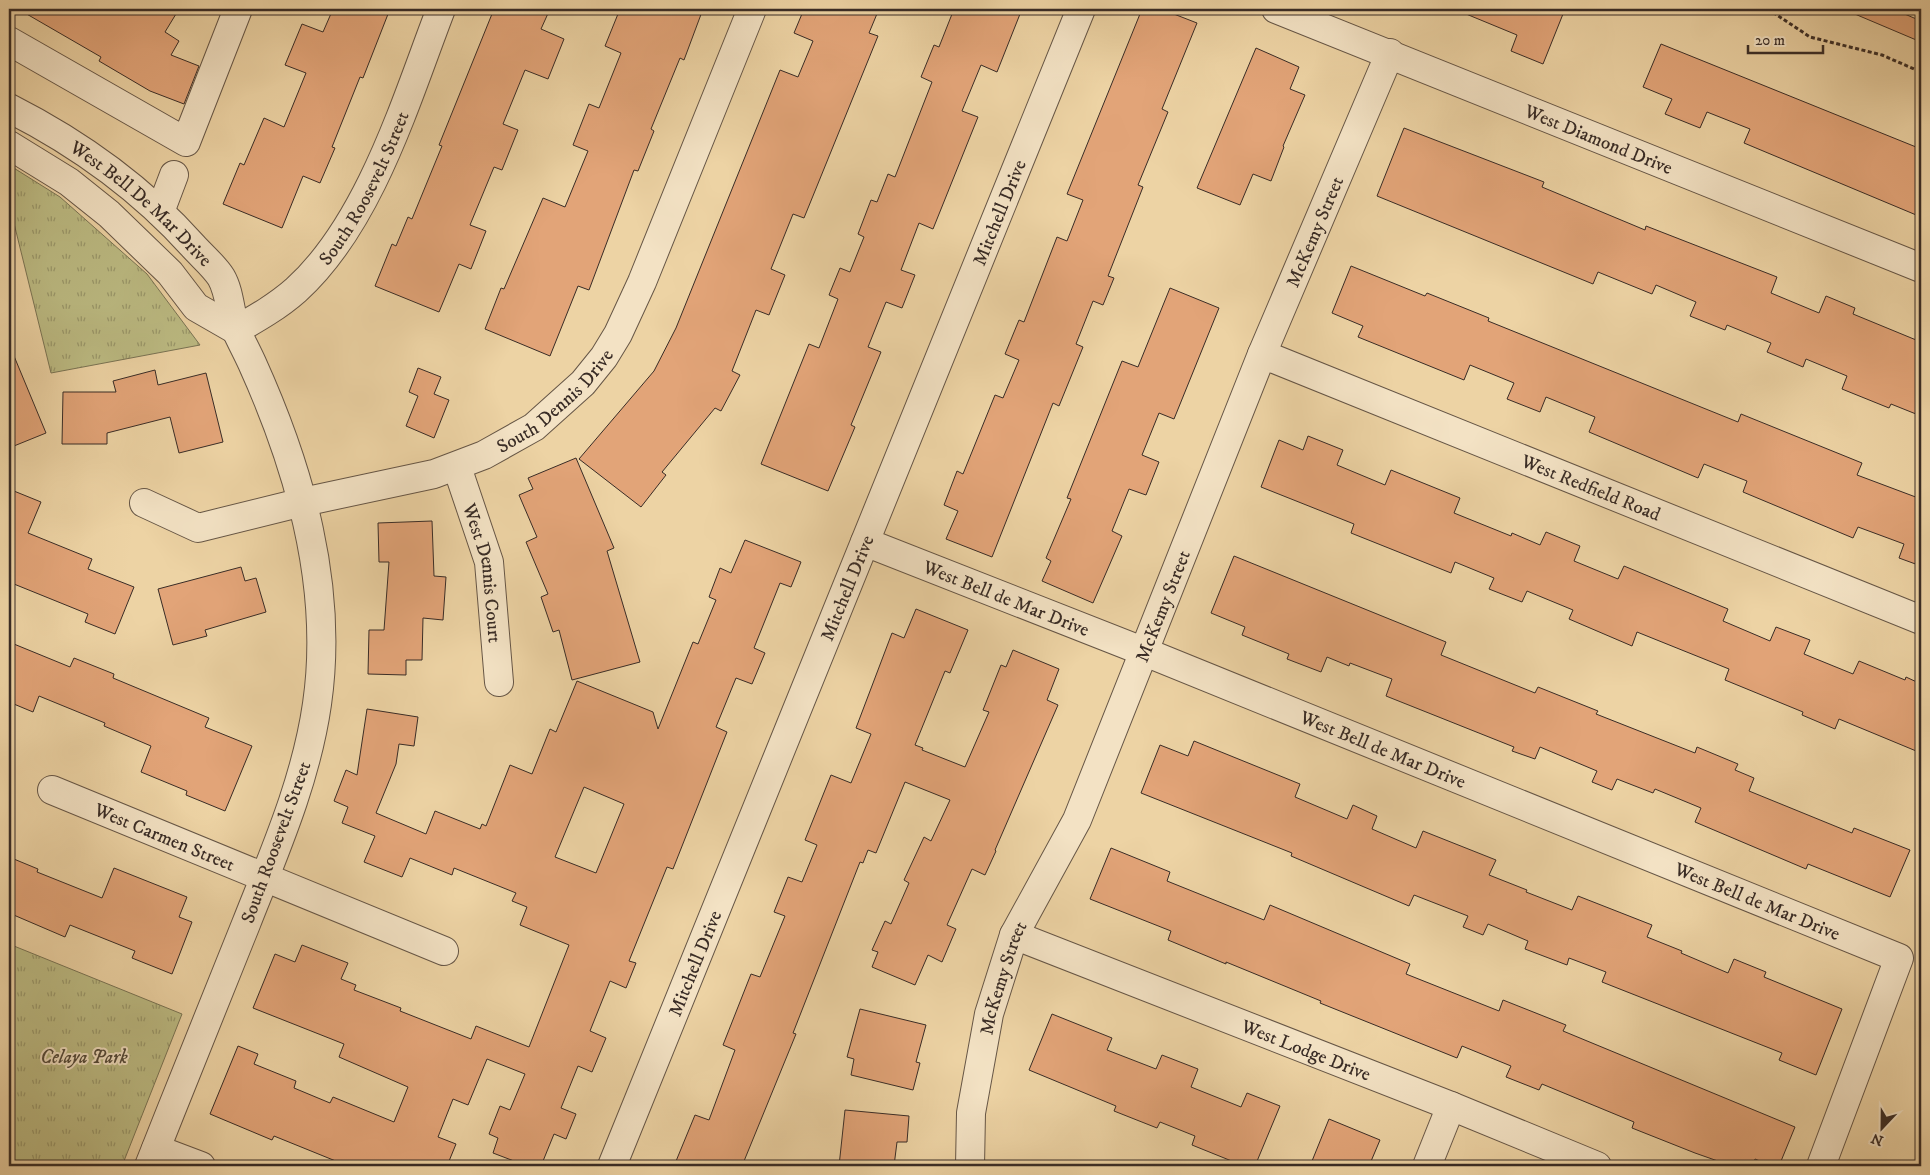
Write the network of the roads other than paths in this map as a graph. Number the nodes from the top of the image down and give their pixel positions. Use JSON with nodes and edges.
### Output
{"nodes":[{"id":1,"x":238,"y":9,"type":"edge"},
{"id":2,"x":441,"y":9,"type":"edge"},
{"id":3,"x":752,"y":9,"type":"edge"},
{"id":4,"x":1081,"y":9,"type":"edge"},
{"id":5,"x":1276,"y":9,"type":"edge"},
{"id":6,"x":9,"y":41,"type":"edge"},
{"id":7,"x":1390,"y":53,"type":"junction"},
{"id":8,"x":9,"y":108,"type":"edge"},
{"id":9,"x":9,"y":145,"type":"edge"},
{"id":10,"x":174,"y":175,"type":"dead end"},
{"id":11,"x":160,"y":212,"type":"junction"},
{"id":12,"x":1921,"y":268,"type":"edge"},
{"id":13,"x":236,"y":330,"type":"junction"},
{"id":14,"x":1262,"y":354,"type":"junction"},
{"id":15,"x":457,"y":467,"type":"junction"},
{"id":16,"x":303,"y":502,"type":"junction"},
{"id":17,"x":144,"y":503,"type":"dead end"},
{"id":18,"x":864,"y":542,"type":"junction"},
{"id":19,"x":1921,"y":620,"type":"edge"},
{"id":20,"x":1145,"y":652,"type":"junction"},
{"id":21,"x":499,"y":682,"type":"dead end"},
{"id":22,"x":52,"y":790,"type":"dead end"},
{"id":23,"x":265,"y":877,"type":"junction"},
{"id":24,"x":1014,"y":935,"type":"junction"},
{"id":25,"x":444,"y":951,"type":"dead end"},
{"id":26,"x":1451,"y":1106,"type":"junction"},
{"id":27,"x":152,"y":1158,"type":"edge"},
{"id":28,"x":201,"y":1166,"type":"edge"},
{"id":29,"x":612,"y":1166,"type":"edge"},
{"id":30,"x":970,"y":1166,"type":"edge"},
{"id":31,"x":1427,"y":1166,"type":"edge"},
{"id":32,"x":1598,"y":1166,"type":"edge"},
{"id":33,"x":1821,"y":1166,"type":"edge"}],
"edges":[{"from":1,"to":6,"type":"street"},
{"from":2,"to":13,"type":"street","name":"South Roosevelt Street"},
{"from":3,"to":15,"type":"street","name":"South Dennis Drive"},
{"from":4,"to":18,"type":"street","name":"Mitchell Drive"},
{"from":5,"to":7,"type":"street","name":"West Diamond Drive"},
{"from":7,"to":12,"type":"street","name":"West Diamond Drive"},
{"from":7,"to":14,"type":"street","name":"McKemy Street"},
{"from":8,"to":11,"type":"street","name":"West Bell De Mar Drive"},
{"from":9,"to":13,"type":"street","name":"West Bell De Mar Drive"},
{"from":10,"to":11,"type":"street"},
{"from":11,"to":13,"type":"street","name":"West Bell De Mar Drive"},
{"from":13,"to":16,"type":"street","name":"West Bell De Mar Drive"},
{"from":14,"to":19,"type":"street","name":"West Redfield Road"},
{"from":14,"to":20,"type":"street","name":"McKemy Street"},
{"from":15,"to":16,"type":"street","name":"South Dennis Drive"},
{"from":15,"to":21,"type":"street","name":"West Dennis Court"},
{"from":16,"to":17,"type":"street","name":"South Dennis Drive"},
{"from":16,"to":23,"type":"street","name":"South Roosevelt Street"},
{"from":18,"to":20,"type":"street","name":"West Bell de Mar Drive"},
{"from":18,"to":29,"type":"street","name":"Mitchell Drive"},
{"from":20,"to":24,"type":"street","name":"McKemy Street"},
{"from":20,"to":33,"type":"street","name":"West Bell de Mar Drive"},
{"from":22,"to":23,"type":"street","name":"West Carmen Street"},
{"from":23,"to":25,"type":"street","name":"West Carmen Street"},
{"from":23,"to":27,"type":"street","name":"South Roosevelt Street"},
{"from":24,"to":26,"type":"street","name":"West Lodge Drive"},
{"from":24,"to":30,"type":"street","name":"McKemy Street"},
{"from":26,"to":31,"type":"street"},
{"from":26,"to":32,"type":"street","name":"West Lodge Drive"},
{"from":27,"to":28,"type":"street"}]}
